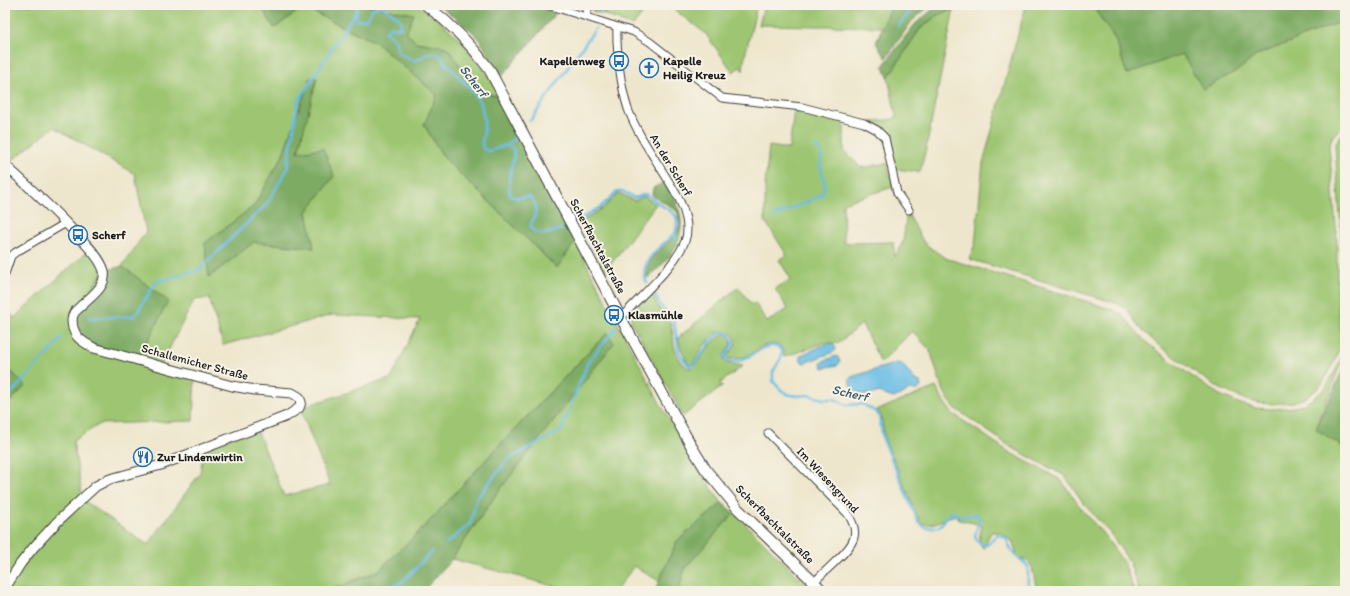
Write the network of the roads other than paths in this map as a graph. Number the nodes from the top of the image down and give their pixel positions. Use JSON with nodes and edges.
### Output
{"nodes":[{"id":1,"x":426,"y":5,"type":"edge"},
{"id":2,"x":548,"y":5,"type":"edge"},
{"id":3,"x":588,"y":5,"type":"edge"},
{"id":4,"x":586,"y":16,"type":"junction"},
{"id":5,"x":617,"y":27,"type":"junction"},
{"id":6,"x":5,"y":165,"type":"edge"},
{"id":7,"x":909,"y":210,"type":"dead end"},
{"id":8,"x":66,"y":223,"type":"junction"},
{"id":9,"x":5,"y":274,"type":"edge"},
{"id":10,"x":621,"y":318,"type":"junction"},
{"id":11,"x":768,"y":433,"type":"dead end"},
{"id":12,"x":814,"y":582,"type":"junction"},
{"id":13,"x":5,"y":588,"type":"edge"},
{"id":14,"x":823,"y":591,"type":"edge"}],
"edges":[{"from":1,"to":10,"type":"main road","name":"Scherfbachtalstraße"},
{"from":2,"to":4,"type":"street"},
{"from":3,"to":4,"type":"street"},
{"from":4,"to":5,"type":"street"},
{"from":5,"to":7,"type":"street"},
{"from":5,"to":10,"type":"street","name":"An der Scherf"},
{"from":6,"to":8,"type":"street","name":"Schallemicher Straße"},
{"from":8,"to":9,"type":"street"},
{"from":8,"to":13,"type":"street","name":"Schallemicher Straße"},
{"from":10,"to":12,"type":"main road","name":"Scherfbachtalstraße"},
{"from":11,"to":12,"type":"street","name":"Im Wiesengrund"},
{"from":12,"to":14,"type":"main road","name":"Scherfbachtalstraße"}]}
